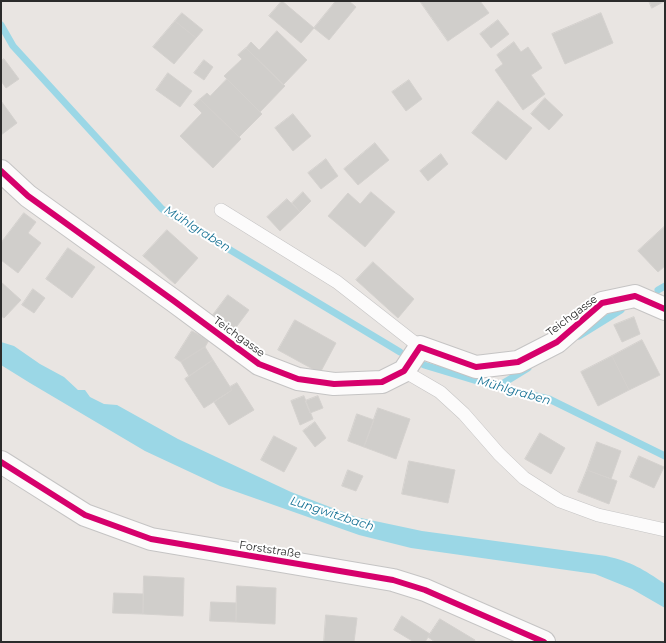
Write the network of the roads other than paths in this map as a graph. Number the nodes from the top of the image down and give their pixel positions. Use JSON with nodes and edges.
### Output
{"nodes":[{"id":1,"x":1,"y":171,"type":"edge"},
{"id":2,"x":220,"y":210,"type":"dead end"},
{"id":3,"x":665,"y":309,"type":"edge"},
{"id":4,"x":412,"y":359,"type":"junction"},
{"id":5,"x":1,"y":462,"type":"edge"},
{"id":6,"x":665,"y":530,"type":"edge"},
{"id":7,"x":544,"y":642,"type":"edge"}],
"edges":[{"from":1,"to":4,"type":"street","name":"Teichgasse"},
{"from":2,"to":4,"type":"lane"},
{"from":3,"to":4,"type":"street","name":"Teichgasse"},
{"from":4,"to":6,"type":"lane"},
{"from":5,"to":7,"type":"street","name":"Forststraße"}]}
